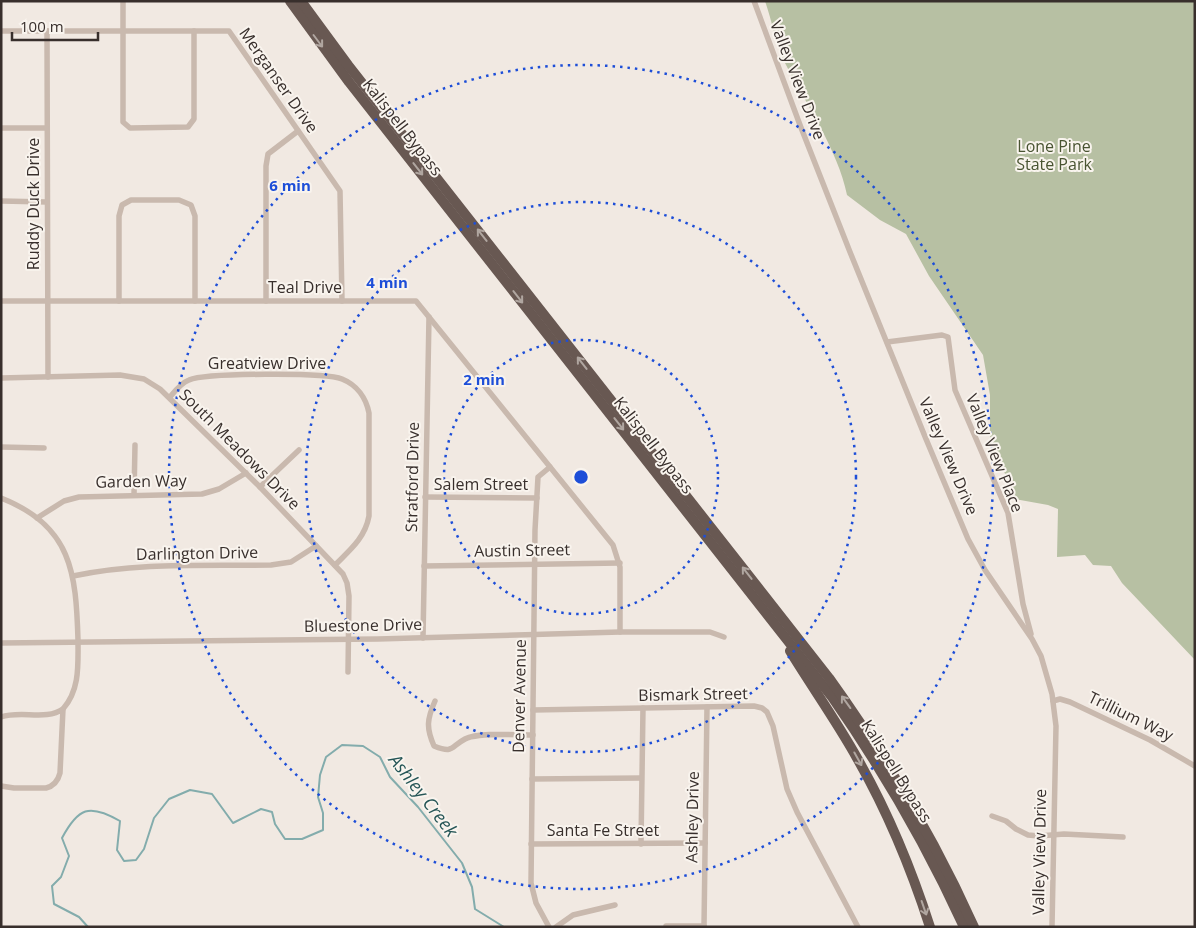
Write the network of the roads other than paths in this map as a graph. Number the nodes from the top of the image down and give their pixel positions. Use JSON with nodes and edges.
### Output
{"nodes":[{"id":1,"x":123,"y":1,"type":"edge"},
{"id":2,"x":290,"y":1,"type":"edge"},
{"id":3,"x":301,"y":1,"type":"edge"},
{"id":4,"x":754,"y":1,"type":"edge"},
{"id":5,"x":1,"y":31,"type":"edge"},
{"id":6,"x":47,"y":31,"type":"junction"},
{"id":7,"x":123,"y":31,"type":"junction"},
{"id":8,"x":194,"y":31,"type":"junction"},
{"id":9,"x":1,"y":128,"type":"edge"},
{"id":10,"x":46,"y":128,"type":"junction"},
{"id":11,"x":298,"y":130,"type":"junction"},
{"id":12,"x":1,"y":201,"type":"edge"},
{"id":13,"x":47,"y":202,"type":"junction"},
{"id":14,"x":1,"y":301,"type":"edge"},
{"id":15,"x":47,"y":301,"type":"junction"},
{"id":16,"x":120,"y":301,"type":"junction"},
{"id":17,"x":195,"y":301,"type":"junction"},
{"id":18,"x":266,"y":301,"type":"junction"},
{"id":19,"x":342,"y":301,"type":"junction"},
{"id":20,"x":429,"y":317,"type":"junction"},
{"id":21,"x":887,"y":342,"type":"junction"},
{"id":22,"x":48,"y":376,"type":"junction"},
{"id":23,"x":1,"y":378,"type":"edge"},
{"id":24,"x":170,"y":398,"type":"junction"},
{"id":25,"x":135,"y":445,"type":"dead end"},
{"id":26,"x":1,"y":447,"type":"edge"},
{"id":27,"x":44,"y":448,"type":"dead end"},
{"id":28,"x":300,"y":450,"type":"dead end"},
{"id":29,"x":550,"y":467,"type":"junction"},
{"id":30,"x":246,"y":473,"type":"junction"},
{"id":31,"x":260,"y":487,"type":"junction"},
{"id":32,"x":134,"y":495,"type":"junction"},
{"id":33,"x":425,"y":497,"type":"junction"},
{"id":34,"x":1,"y":498,"type":"edge"},
{"id":35,"x":537,"y":498,"type":"junction"},
{"id":36,"x":37,"y":518,"type":"junction"},
{"id":37,"x":316,"y":546,"type":"junction"},
{"id":38,"x":535,"y":563,"type":"junction"},
{"id":39,"x":620,"y":563,"type":"junction"},
{"id":40,"x":335,"y":565,"type":"junction"},
{"id":41,"x":424,"y":566,"type":"junction"},
{"id":42,"x":73,"y":576,"type":"junction"},
{"id":43,"x":768,"y":614,"type":"junction"},
{"id":44,"x":620,"y":632,"type":"junction"},
{"id":45,"x":534,"y":635,"type":"junction"},
{"id":46,"x":724,"y":637,"type":"dead end"},
{"id":47,"x":422,"y":638,"type":"junction"},
{"id":48,"x":349,"y":639,"type":"junction"},
{"id":49,"x":1032,"y":639,"type":"junction"},
{"id":50,"x":78,"y":642,"type":"junction"},
{"id":51,"x":1,"y":643,"type":"edge"},
{"id":52,"x":348,"y":672,"type":"dead end"},
{"id":53,"x":435,"y":701,"type":"dead end"},
{"id":54,"x":1053,"y":701,"type":"junction"},
{"id":55,"x":707,"y":707,"type":"junction"},
{"id":56,"x":643,"y":708,"type":"junction"},
{"id":57,"x":63,"y":709,"type":"junction"},
{"id":58,"x":533,"y":710,"type":"junction"},
{"id":59,"x":1,"y":717,"type":"edge"},
{"id":60,"x":533,"y":735,"type":"junction"},
{"id":61,"x":1195,"y":766,"type":"edge"},
{"id":62,"x":642,"y":778,"type":"junction"},
{"id":63,"x":532,"y":779,"type":"junction"},
{"id":64,"x":1,"y":786,"type":"edge"},
{"id":65,"x":992,"y":816,"type":"dead end"},
{"id":66,"x":1053,"y":834,"type":"junction"},
{"id":67,"x":1123,"y":837,"type":"dead end"},
{"id":68,"x":705,"y":843,"type":"junction"},
{"id":69,"x":531,"y":844,"type":"junction"},
{"id":70,"x":641,"y":844,"type":"junction"},
{"id":71,"x":615,"y":905,"type":"dead end"},
{"id":72,"x":666,"y":926,"type":"edge"},
{"id":73,"x":704,"y":926,"type":"edge"},
{"id":74,"x":549,"y":927,"type":"edge"},
{"id":75,"x":556,"y":927,"type":"edge"},
{"id":76,"x":858,"y":927,"type":"edge"},
{"id":77,"x":930,"y":927,"type":"edge"},
{"id":78,"x":964,"y":927,"type":"edge"},
{"id":79,"x":974,"y":927,"type":"edge"},
{"id":80,"x":1052,"y":927,"type":"edge"}],
"edges":[{"from":1,"to":7,"type":"street"},
{"from":2,"to":43,"type":"highway","name":"Kalispell Bypass","one_way":true},
{"from":79,"to":3,"type":"highway","name":"Kalispell Bypass","one_way":true},
{"from":4,"to":21,"type":"street","name":"Valley View Drive"},
{"from":5,"to":6,"type":"street","name":"Merganser Drive"},
{"from":6,"to":7,"type":"street","name":"Merganser Drive"},
{"from":6,"to":10,"type":"street","name":"Ruddy Duck Drive"},
{"from":7,"to":8,"type":"street","name":"Merganser Drive"},
{"from":7,"to":8,"type":"street"},
{"from":8,"to":11,"type":"street","name":"Merganser Drive"},
{"from":9,"to":10,"type":"street"},
{"from":10,"to":13,"type":"street","name":"Ruddy Duck Drive"},
{"from":11,"to":18,"type":"street"},
{"from":11,"to":19,"type":"street","name":"Merganser Drive"},
{"from":12,"to":13,"type":"street"},
{"from":13,"to":15,"type":"street","name":"Ruddy Duck Drive"},
{"from":14,"to":15,"type":"street","name":"Teal Drive"},
{"from":15,"to":16,"type":"street","name":"Teal Drive"},
{"from":15,"to":22,"type":"street","name":"Ruddy Duck Drive"},
{"from":16,"to":17,"type":"street","name":"Teal Drive"},
{"from":16,"to":17,"type":"street"},
{"from":17,"to":18,"type":"street","name":"Teal Drive"},
{"from":18,"to":19,"type":"street","name":"Teal Drive"},
{"from":19,"to":20,"type":"street","name":"Teal Drive"},
{"from":20,"to":29,"type":"street","name":"Teal Drive"},
{"from":20,"to":33,"type":"street","name":"Stratford Drive"},
{"from":21,"to":49,"type":"street","name":"Valley View Drive"},
{"from":21,"to":49,"type":"street","name":"Valley View Place"},
{"from":22,"to":23,"type":"street","name":"South Meadows Drive"},
{"from":22,"to":24,"type":"street","name":"South Meadows Drive"},
{"from":24,"to":30,"type":"street","name":"South Meadows Drive"},
{"from":24,"to":40,"type":"street","name":"Greatview Drive"},
{"from":25,"to":32,"type":"street"},
{"from":26,"to":27,"type":"street"},
{"from":28,"to":31,"type":"street"},
{"from":29,"to":35,"type":"street","name":"Denver Avenue"},
{"from":29,"to":39,"type":"street","name":"Teal Drive"},
{"from":30,"to":31,"type":"street","name":"South Meadows Drive"},
{"from":30,"to":32,"type":"street","name":"Garden Way"},
{"from":31,"to":37,"type":"street","name":"South Meadows Drive"},
{"from":32,"to":36,"type":"street","name":"Garden Way"},
{"from":33,"to":35,"type":"street","name":"Salem Street"},
{"from":33,"to":41,"type":"street","name":"Stratford Drive"},
{"from":34,"to":36,"type":"street"},
{"from":35,"to":38,"type":"street","name":"Denver Avenue"},
{"from":36,"to":42,"type":"street"},
{"from":37,"to":40,"type":"street","name":"South Meadows Drive"},
{"from":37,"to":42,"type":"street","name":"Darlington Drive"},
{"from":38,"to":39,"type":"street","name":"Austin Street"},
{"from":38,"to":41,"type":"street","name":"Austin Street"},
{"from":38,"to":45,"type":"street","name":"Denver Avenue"},
{"from":39,"to":44,"type":"street","name":"Teal Drive"},
{"from":40,"to":48,"type":"street","name":"South Meadows Drive"},
{"from":41,"to":47,"type":"street","name":"Stratford Drive"},
{"from":42,"to":50,"type":"street"},
{"from":43,"to":77,"type":"highway","one_way":true},
{"from":43,"to":78,"type":"highway","name":"Kalispell Bypass"},
{"from":44,"to":45,"type":"street","name":"Bluestone Drive"},
{"from":44,"to":46,"type":"street","name":"Bluestone Drive"},
{"from":45,"to":47,"type":"street","name":"Bluestone Drive"},
{"from":45,"to":58,"type":"street","name":"Denver Avenue"},
{"from":47,"to":48,"type":"street","name":"Bluestone Drive"},
{"from":48,"to":50,"type":"street","name":"Bluestone Drive"},
{"from":48,"to":52,"type":"street","name":"South Meadows Drive"},
{"from":49,"to":54,"type":"street","name":"Valley View Drive"},
{"from":50,"to":51,"type":"street","name":"Bluestone Drive"},
{"from":50,"to":57,"type":"street"},
{"from":53,"to":60,"type":"street"},
{"from":54,"to":61,"type":"street","name":"Trillium Way"},
{"from":54,"to":66,"type":"street","name":"Valley View Drive"},
{"from":55,"to":56,"type":"street","name":"Bismark Street"},
{"from":55,"to":68,"type":"street","name":"Ashley Drive"},
{"from":55,"to":76,"type":"street","name":"Bismark Street"},
{"from":56,"to":58,"type":"street","name":"Bismark Street"},
{"from":56,"to":62,"type":"street"},
{"from":57,"to":59,"type":"street"},
{"from":57,"to":64,"type":"street"},
{"from":58,"to":60,"type":"street","name":"Denver Avenue"},
{"from":60,"to":63,"type":"street","name":"Denver Avenue"},
{"from":62,"to":63,"type":"street"},
{"from":62,"to":70,"type":"street"},
{"from":63,"to":69,"type":"street","name":"Denver Avenue"},
{"from":65,"to":66,"type":"street"},
{"from":66,"to":67,"type":"street"},
{"from":66,"to":80,"type":"street","name":"Valley View Drive"},
{"from":68,"to":70,"type":"street","name":"Santa Fe Street"},
{"from":68,"to":73,"type":"street","name":"Ashley Drive"},
{"from":69,"to":70,"type":"street","name":"Santa Fe Street"},
{"from":69,"to":74,"type":"street","name":"Denver Avenue"},
{"from":71,"to":75,"type":"street"},
{"from":72,"to":73,"type":"street"}]}
